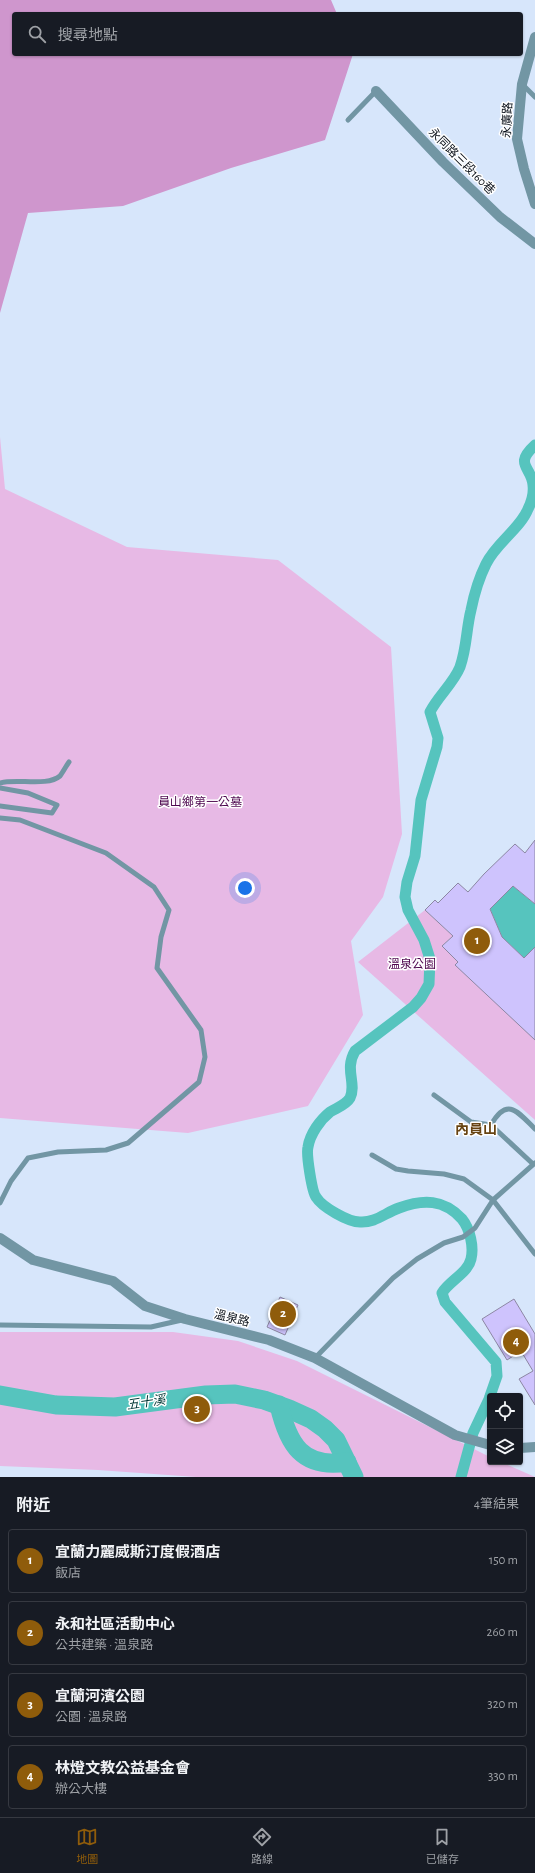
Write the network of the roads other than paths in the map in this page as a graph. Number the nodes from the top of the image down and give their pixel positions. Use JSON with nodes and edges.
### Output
{"nodes":[{"id":1,"x":535,"y":37,"type":"edge"},
{"id":2,"x":522,"y":84,"type":"junction"},
{"id":3,"x":376,"y":91,"type":"joint"},
{"id":4,"x":535,"y":97,"type":"edge"},
{"id":5,"x":348,"y":120,"type":"dead end"},
{"id":6,"x":535,"y":204,"type":"edge"},
{"id":7,"x":535,"y":244,"type":"edge"},
{"id":8,"x":69,"y":762,"type":"dead end"},
{"id":9,"x":0,"y":783,"type":"edge"},
{"id":10,"x":0,"y":788,"type":"edge"},
{"id":11,"x":0,"y":806,"type":"edge"},
{"id":12,"x":0,"y":818,"type":"edge"},
{"id":13,"x":434,"y":1095,"type":"dead end"},
{"id":14,"x":491,"y":1125,"type":"junction"},
{"id":15,"x":535,"y":1129,"type":"edge"},
{"id":16,"x":372,"y":1155,"type":"dead end"},
{"id":17,"x":534,"y":1164,"type":"edge"},
{"id":18,"x":493,"y":1200,"type":"junction"},
{"id":19,"x":0,"y":1203,"type":"edge"},
{"id":20,"x":0,"y":1238,"type":"edge"},
{"id":21,"x":535,"y":1254,"type":"edge"},
{"id":22,"x":185,"y":1319,"type":"junction"},
{"id":23,"x":0,"y":1325,"type":"edge"},
{"id":24,"x":315,"y":1358,"type":"junction"},
{"id":25,"x":487,"y":1444,"type":"edge"},
{"id":26,"x":535,"y":1447,"type":"edge"},
{"id":27,"x":523,"y":1448,"type":"edge"}],
"edges":[{"from":1,"to":2,"type":"street","name":"永廣路"},
{"from":2,"to":4,"type":"lane"},
{"from":2,"to":6,"type":"street","name":"永廣路"},
{"from":3,"to":5,"type":"lane"},
{"from":3,"to":7,"type":"street","name":"永同路三段160巷"},
{"from":8,"to":9,"type":"lane"},
{"from":10,"to":11,"type":"lane"},
{"from":12,"to":19,"type":"lane"},
{"from":13,"to":14,"type":"lane"},
{"from":14,"to":15,"type":"lane"},
{"from":14,"to":17,"type":"lane"},
{"from":16,"to":18,"type":"lane"},
{"from":17,"to":18,"type":"lane"},
{"from":18,"to":21,"type":"lane"},
{"from":18,"to":24,"type":"lane"},
{"from":20,"to":22,"type":"street","name":"溫泉路"},
{"from":22,"to":23,"type":"lane"},
{"from":22,"to":24,"type":"street","name":"溫泉路"},
{"from":24,"to":25,"type":"street","name":"溫泉路"},
{"from":26,"to":27,"type":"street"}]}
